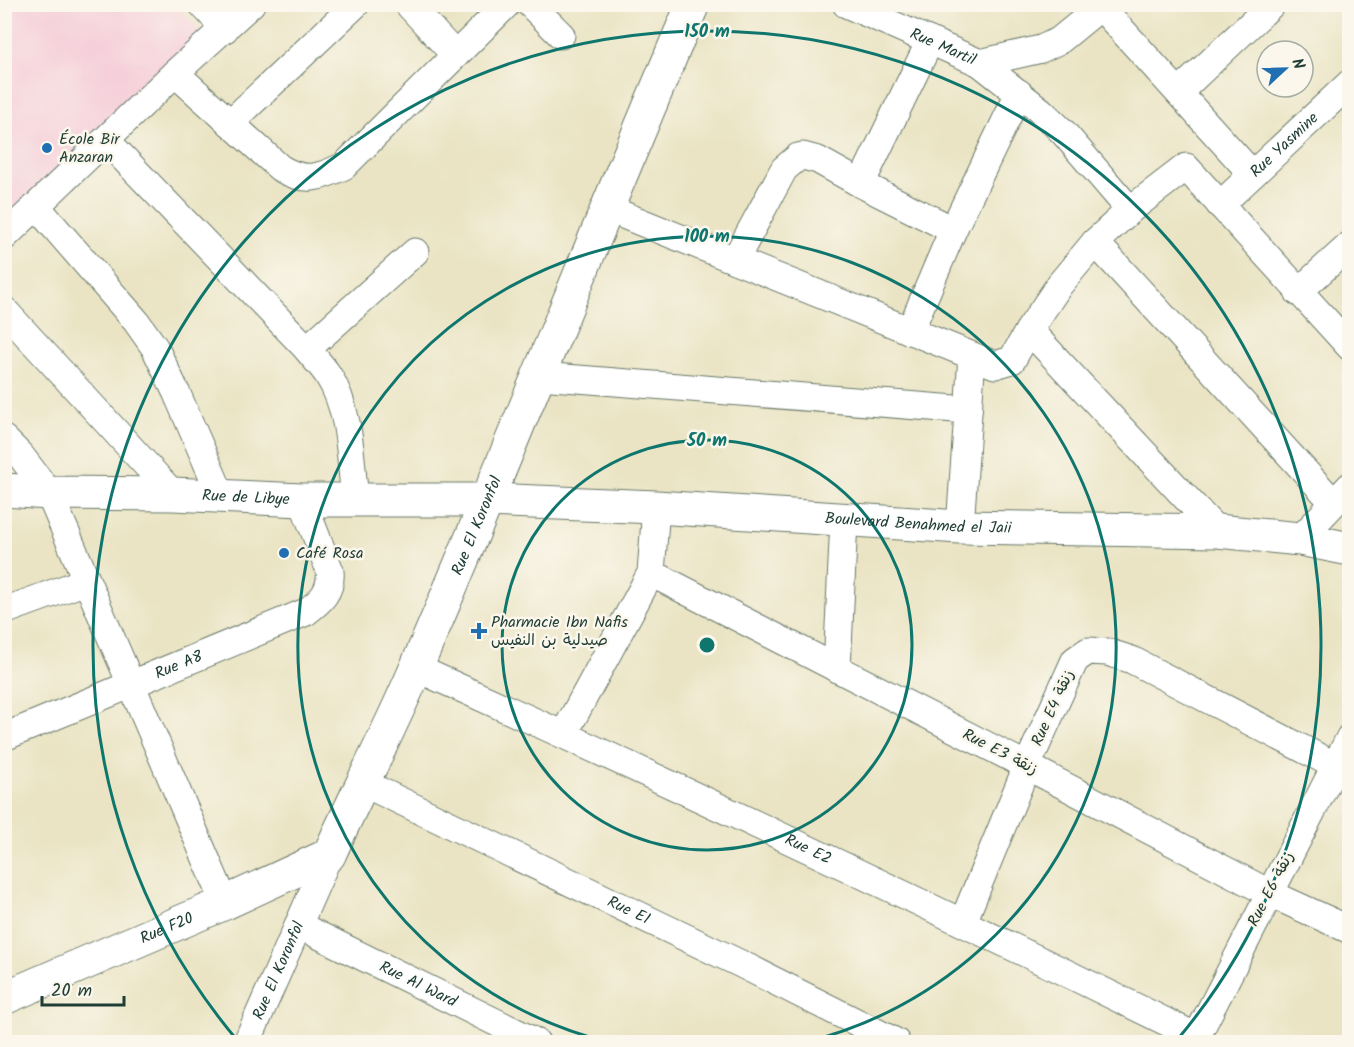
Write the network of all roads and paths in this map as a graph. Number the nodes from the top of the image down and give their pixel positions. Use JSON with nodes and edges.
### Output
{"nodes":[{"id":1,"x":202,"y":4,"type":"edge"},
{"id":2,"x":251,"y":4,"type":"edge"},
{"id":3,"x":356,"y":4,"type":"edge"},
{"id":4,"x":408,"y":4,"type":"edge"},
{"id":5,"x":507,"y":4,"type":"edge"},
{"id":6,"x":530,"y":4,"type":"edge"},
{"id":7,"x":693,"y":4,"type":"edge"},
{"id":8,"x":846,"y":4,"type":"edge"},
{"id":9,"x":1272,"y":4,"type":"edge"},
{"id":10,"x":1103,"y":6,"type":"edge"},
{"id":11,"x":896,"y":15,"type":"edge"},
{"id":12,"x":225,"y":29,"type":"junction"},
{"id":13,"x":561,"y":35,"type":"dead end"},
{"id":14,"x":930,"y":41,"type":"junction"},
{"id":15,"x":455,"y":55,"type":"junction"},
{"id":16,"x":980,"y":63,"type":"junction"},
{"id":17,"x":176,"y":72,"type":"junction"},
{"id":18,"x":1350,"y":83,"type":"edge"},
{"id":19,"x":1179,"y":92,"type":"junction"},
{"id":20,"x":1019,"y":93,"type":"junction"},
{"id":21,"x":230,"y":123,"type":"junction"},
{"id":22,"x":106,"y":140,"type":"junction"},
{"id":23,"x":1252,"y":174,"type":"junction"},
{"id":24,"x":861,"y":184,"type":"junction"},
{"id":25,"x":1220,"y":205,"type":"junction"},
{"id":26,"x":37,"y":207,"type":"junction"},
{"id":27,"x":606,"y":208,"type":"junction"},
{"id":28,"x":1130,"y":210,"type":"junction"},
{"id":29,"x":953,"y":230,"type":"junction"},
{"id":30,"x":4,"y":237,"type":"edge"},
{"id":31,"x":1095,"y":242,"type":"junction"},
{"id":32,"x":1350,"y":245,"type":"edge"},
{"id":33,"x":415,"y":252,"type":"dead end"},
{"id":34,"x":735,"y":260,"type":"junction"},
{"id":35,"x":1298,"y":292,"type":"junction"},
{"id":36,"x":4,"y":310,"type":"edge"},
{"id":37,"x":1029,"y":330,"type":"junction"},
{"id":38,"x":910,"y":331,"type":"junction"},
{"id":39,"x":1350,"y":347,"type":"edge"},
{"id":40,"x":307,"y":349,"type":"junction"},
{"id":41,"x":972,"y":356,"type":"junction"},
{"id":42,"x":540,"y":376,"type":"junction"},
{"id":43,"x":968,"y":410,"type":"junction"},
{"id":44,"x":4,"y":439,"type":"edge"},
{"id":45,"x":4,"y":490,"type":"edge"},
{"id":46,"x":49,"y":493,"type":"junction"},
{"id":47,"x":173,"y":494,"type":"junction"},
{"id":48,"x":1341,"y":494,"type":"edge"},
{"id":49,"x":221,"y":495,"type":"junction"},
{"id":50,"x":355,"y":499,"type":"junction"},
{"id":51,"x":302,"y":500,"type":"junction"},
{"id":52,"x":486,"y":500,"type":"junction"},
{"id":53,"x":656,"y":507,"type":"junction"},
{"id":54,"x":844,"y":520,"type":"junction"},
{"id":55,"x":960,"y":528,"type":"junction"},
{"id":56,"x":1217,"y":531,"type":"junction"},
{"id":57,"x":1300,"y":539,"type":"junction"},
{"id":58,"x":1350,"y":549,"type":"edge"},
{"id":59,"x":651,"y":573,"type":"junction"},
{"id":60,"x":86,"y":580,"type":"junction"},
{"id":61,"x":4,"y":611,"type":"edge"},
{"id":62,"x":416,"y":668,"type":"junction"},
{"id":63,"x":837,"y":669,"type":"junction"},
{"id":64,"x":131,"y":685,"type":"junction"},
{"id":65,"x":564,"y":734,"type":"junction"},
{"id":66,"x":4,"y":736,"type":"edge"},
{"id":67,"x":1350,"y":737,"type":"edge"},
{"id":68,"x":1334,"y":765,"type":"junction"},
{"id":69,"x":1027,"y":766,"type":"junction"},
{"id":70,"x":361,"y":782,"type":"junction"},
{"id":71,"x":329,"y":855,"type":"junction"},
{"id":72,"x":1269,"y":893,"type":"junction"},
{"id":73,"x":225,"y":903,"type":"junction"},
{"id":74,"x":963,"y":922,"type":"junction"},
{"id":75,"x":298,"y":924,"type":"junction"},
{"id":76,"x":1350,"y":930,"type":"edge"},
{"id":77,"x":4,"y":998,"type":"edge"},
{"id":78,"x":1196,"y":1040,"type":"edge"},
{"id":79,"x":247,"y":1042,"type":"edge"},
{"id":80,"x":536,"y":1042,"type":"edge"},
{"id":81,"x":896,"y":1042,"type":"edge"}],
"edges":[{"from":1,"to":12,"type":"street"},
{"from":2,"to":12,"type":"street"},
{"from":3,"to":21,"type":"street"},
{"from":4,"to":15,"type":"street"},
{"from":5,"to":15,"type":"street"},
{"from":6,"to":13,"type":"street"},
{"from":7,"to":27,"type":"street","name":"Rue El Koronfol"},
{"from":8,"to":11,"type":"street","name":"Rue Martil"},
{"from":9,"to":19,"type":"street"},
{"from":10,"to":16,"type":"street","name":"Rue Martil"},
{"from":10,"to":19,"type":"street"},
{"from":11,"to":14,"type":"street","name":"Rue Martil"},
{"from":12,"to":17,"type":"street"},
{"from":14,"to":16,"type":"street","name":"Rue Martil"},
{"from":14,"to":24,"type":"street"},
{"from":15,"to":21,"type":"street"},
{"from":16,"to":20,"type":"street"},
{"from":17,"to":21,"type":"street"},
{"from":17,"to":22,"type":"street"},
{"from":18,"to":23,"type":"street","name":"Rue Yasmine"},
{"from":19,"to":23,"type":"street"},
{"from":20,"to":28,"type":"street"},
{"from":20,"to":29,"type":"street"},
{"from":22,"to":26,"type":"street"},
{"from":22,"to":40,"type":"street"},
{"from":23,"to":25,"type":"street","name":"Rue Yasmine"},
{"from":24,"to":29,"type":"street"},
{"from":24,"to":34,"type":"street"},
{"from":25,"to":28,"type":"street"},
{"from":25,"to":35,"type":"street"},
{"from":26,"to":30,"type":"street"},
{"from":26,"to":49,"type":"street"},
{"from":27,"to":34,"type":"street"},
{"from":27,"to":42,"type":"street","name":"Rue El Koronfol"},
{"from":28,"to":31,"type":"street"},
{"from":29,"to":38,"type":"street"},
{"from":31,"to":37,"type":"street"},
{"from":31,"to":48,"type":"street"},
{"from":32,"to":35,"type":"street"},
{"from":33,"to":40,"type":"street"},
{"from":34,"to":38,"type":"street"},
{"from":35,"to":39,"type":"street"},
{"from":36,"to":47,"type":"street"},
{"from":37,"to":41,"type":"street"},
{"from":37,"to":56,"type":"street"},
{"from":38,"to":41,"type":"street"},
{"from":40,"to":50,"type":"street"},
{"from":41,"to":43,"type":"street"},
{"from":42,"to":43,"type":"street"},
{"from":42,"to":52,"type":"street","name":"Rue El Koronfol"},
{"from":43,"to":55,"type":"street"},
{"from":44,"to":46,"type":"street"},
{"from":45,"to":46,"type":"street","name":"Rue de Libye"},
{"from":46,"to":47,"type":"street","name":"Rue de Libye"},
{"from":46,"to":60,"type":"street"},
{"from":47,"to":49,"type":"street","name":"Rue de Libye"},
{"from":48,"to":57,"type":"street"},
{"from":49,"to":51,"type":"street","name":"Rue de Libye"},
{"from":50,"to":51,"type":"street","name":"Rue de Libye"},
{"from":50,"to":52,"type":"street","name":"Rue de Libye"},
{"from":51,"to":64,"type":"street","name":"Rue A8"},
{"from":52,"to":53,"type":"street","name":"Boulevard Benahmed el Jaii"},
{"from":52,"to":62,"type":"street","name":"Rue El Koronfol"},
{"from":53,"to":54,"type":"street","name":"Boulevard Benahmed el Jaii"},
{"from":53,"to":59,"type":"street"},
{"from":54,"to":55,"type":"street","name":"Boulevard Benahmed el Jaii"},
{"from":54,"to":63,"type":"street"},
{"from":55,"to":56,"type":"street","name":"Boulevard Benahmed el Jaii"},
{"from":56,"to":57,"type":"street","name":"Boulevard Benahmed el Jaii"},
{"from":57,"to":58,"type":"street","name":"Boulevard Benahmed el Jaii"},
{"from":59,"to":63,"type":"street","name":"Rue E3 زنقة"},
{"from":59,"to":65,"type":"street"},
{"from":60,"to":61,"type":"street"},
{"from":60,"to":64,"type":"street"},
{"from":62,"to":65,"type":"street","name":"Rue E2"},
{"from":62,"to":70,"type":"street","name":"Rue El Koronfol"},
{"from":63,"to":69,"type":"street","name":"Rue E3 زنقة"},
{"from":64,"to":66,"type":"street","name":"Rue A8"},
{"from":64,"to":73,"type":"street"},
{"from":65,"to":74,"type":"street","name":"Rue E2"},
{"from":67,"to":68,"type":"street","name":"Rue E6 زنقة"},
{"from":68,"to":69,"type":"street","name":"Rue E4 زنقة"},
{"from":68,"to":72,"type":"street","name":"Rue E6 زنقة"},
{"from":69,"to":72,"type":"street","name":"Rue E3 زنقة"},
{"from":69,"to":74,"type":"street","name":"Rue E4 زنقة"},
{"from":70,"to":71,"type":"street","name":"Rue El Koronfol"},
{"from":70,"to":81,"type":"street","name":"Rue E1"},
{"from":71,"to":73,"type":"street","name":"Rue F20"},
{"from":71,"to":75,"type":"street","name":"Rue El Koronfol"},
{"from":72,"to":76,"type":"street","name":"Rue E3 زنقة"},
{"from":72,"to":78,"type":"street","name":"Rue E6 زنقة"},
{"from":73,"to":77,"type":"street","name":"Rue F20"},
{"from":74,"to":78,"type":"street","name":"Rue E2"},
{"from":75,"to":79,"type":"street","name":"Rue El Koronfol"},
{"from":75,"to":80,"type":"street","name":"Rue Al Ward"}]}
